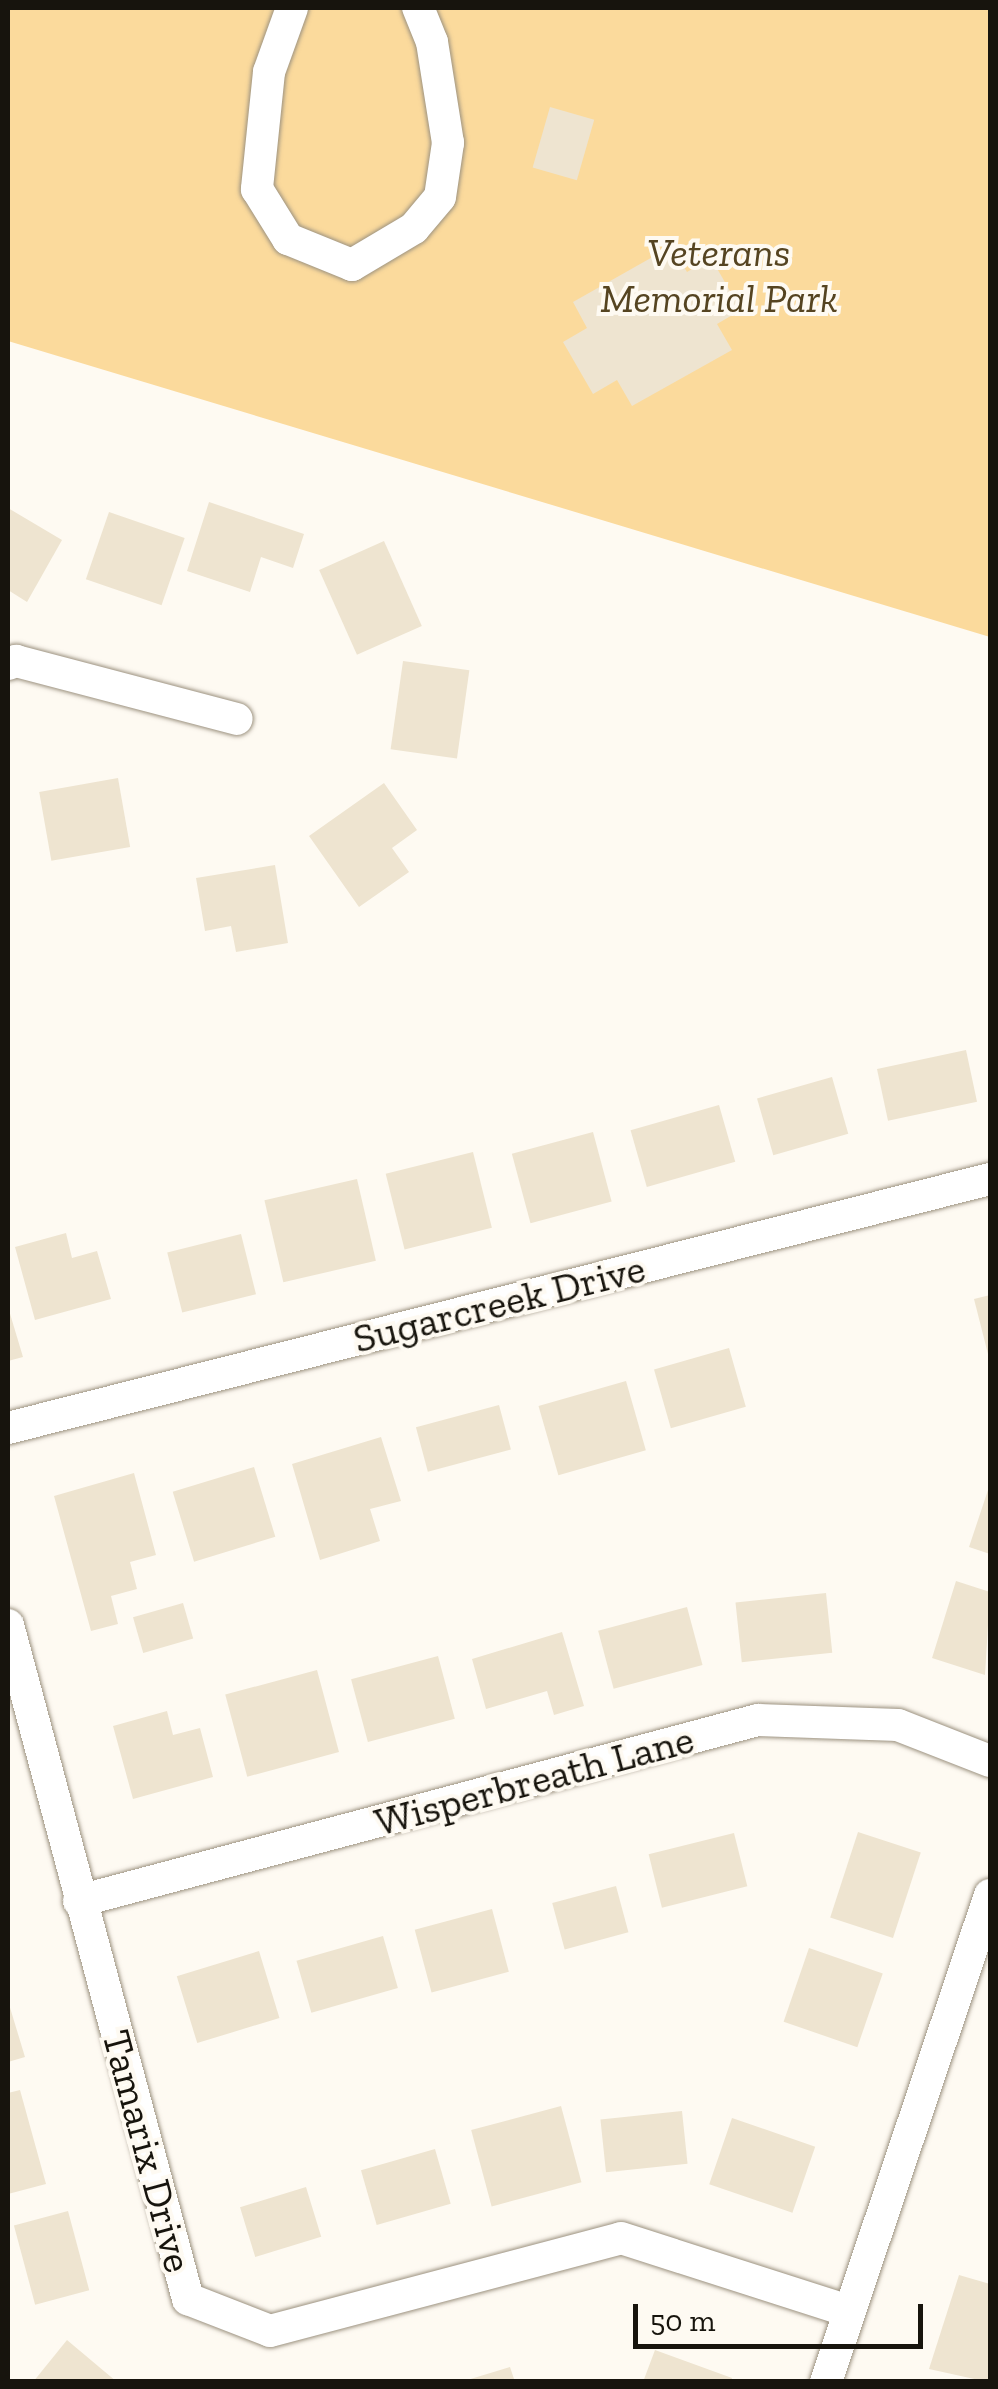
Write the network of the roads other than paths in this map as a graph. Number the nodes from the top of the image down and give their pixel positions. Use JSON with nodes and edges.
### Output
{"nodes":[{"id":1,"x":292,"y":8,"type":"edge"},
{"id":2,"x":418,"y":8,"type":"edge"},
{"id":3,"x":8,"y":664,"type":"edge"},
{"id":4,"x":237,"y":718,"type":"dead end"},
{"id":5,"x":990,"y":1179,"type":"edge"},
{"id":6,"x":8,"y":1428,"type":"edge"},
{"id":7,"x":8,"y":1625,"type":"edge"},
{"id":8,"x":990,"y":1761,"type":"edge"},
{"id":9,"x":990,"y":1896,"type":"edge"},
{"id":10,"x":79,"y":1901,"type":"junction"},
{"id":11,"x":850,"y":2311,"type":"junction"},
{"id":12,"x":826,"y":2382,"type":"edge"}],
"edges":[{"from":1,"to":2,"type":"street"},
{"from":3,"to":4,"type":"street"},
{"from":5,"to":6,"type":"street","name":"Sugarcreek Drive"},
{"from":7,"to":10,"type":"street","name":"Tamarix Drive"},
{"from":8,"to":10,"type":"street","name":"Wisperbreath Lane"},
{"from":9,"to":11,"type":"street"},
{"from":10,"to":11,"type":"street","name":"Tamarix Drive"},
{"from":11,"to":12,"type":"street"}]}
